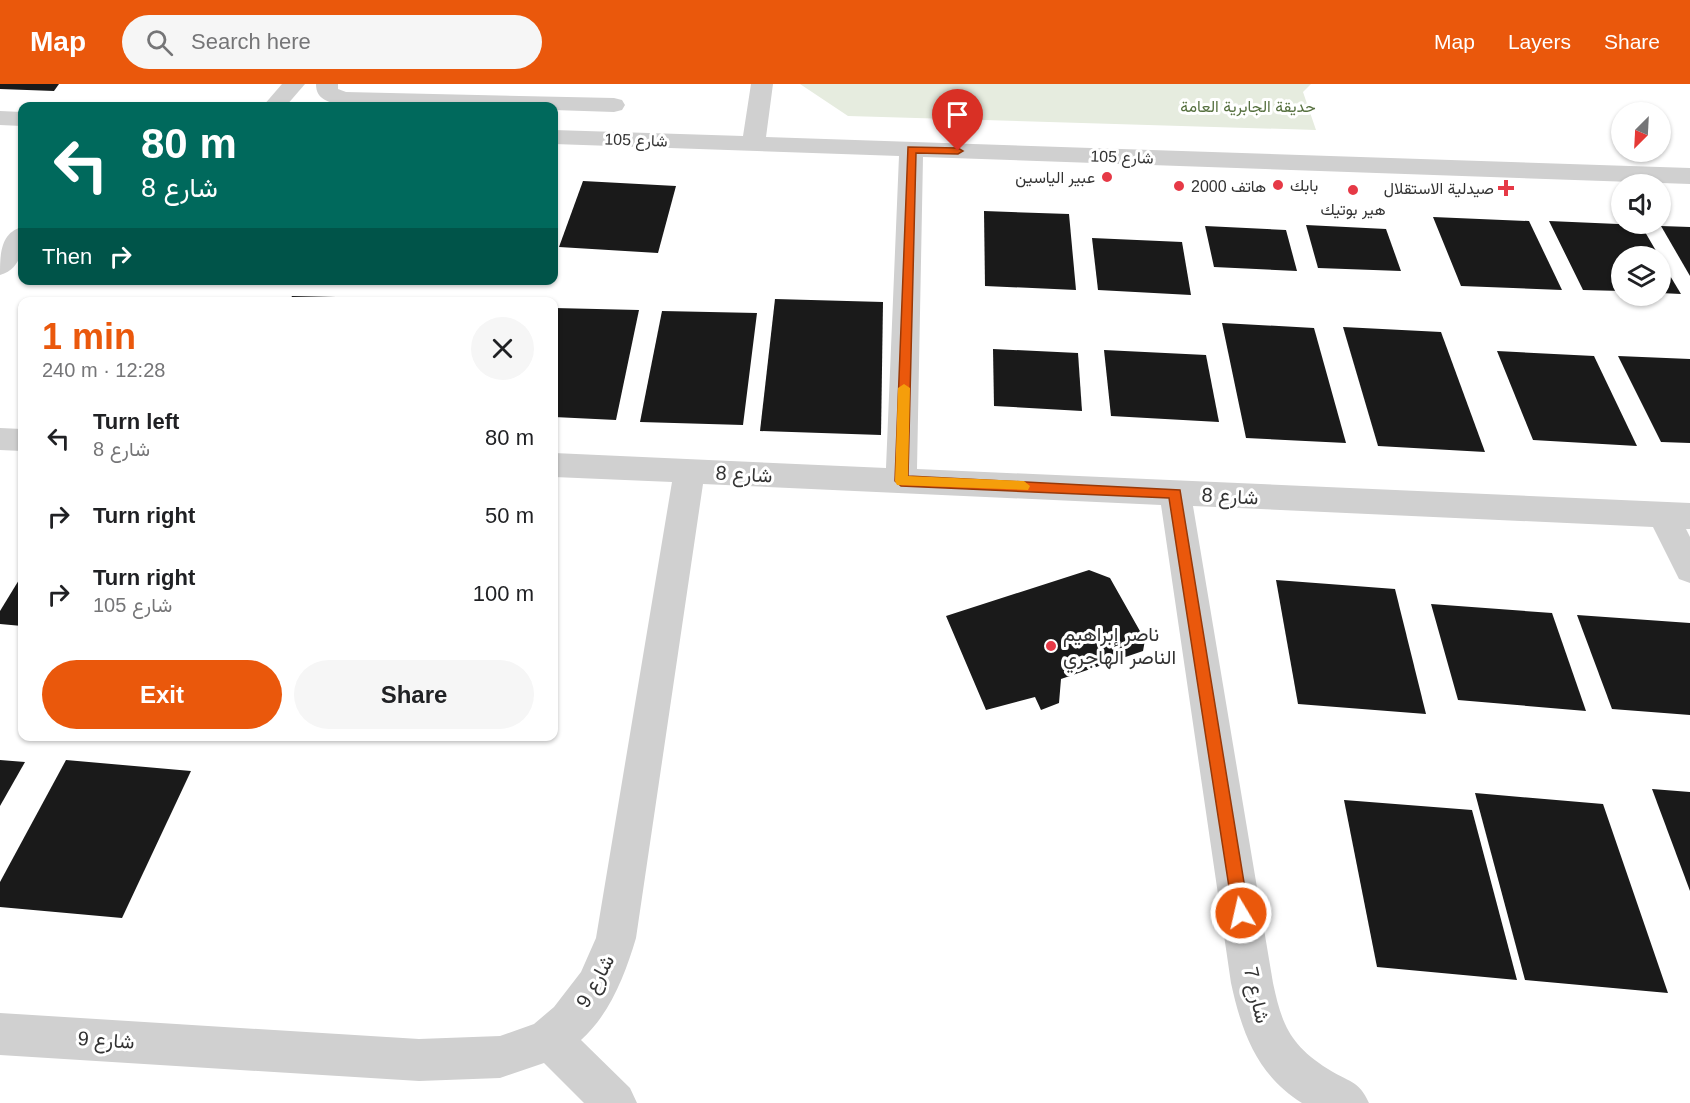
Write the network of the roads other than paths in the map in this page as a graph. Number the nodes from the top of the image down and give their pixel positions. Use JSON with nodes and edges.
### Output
{"nodes":[{"id":1,"x":296,"y":84,"type":"edge"},
{"id":2,"x":327,"y":84,"type":"edge"},
{"id":3,"x":762,"y":84,"type":"edge"},
{"id":4,"x":278,"y":102,"type":"edge"},
{"id":5,"x":293,"y":102,"type":"edge"},
{"id":6,"x":407,"y":102,"type":"edge"},
{"id":7,"x":558,"y":105,"type":"edge"},
{"id":8,"x":614,"y":105,"type":"dead end"},
{"id":9,"x":0,"y":118,"type":"edge"},
{"id":10,"x":18,"y":119,"type":"edge"},
{"id":11,"x":558,"y":137,"type":"edge"},
{"id":12,"x":753,"y":144,"type":"junction"},
{"id":13,"x":911,"y":150,"type":"junction"},
{"id":14,"x":1690,"y":176,"type":"edge"},
{"id":15,"x":18,"y":241,"type":"edge"},
{"id":16,"x":0,"y":266,"type":"edge"},
{"id":17,"x":0,"y":439,"type":"edge"},
{"id":18,"x":18,"y":440,"type":"edge"},
{"id":19,"x":558,"y":465,"type":"edge"},
{"id":20,"x":689,"y":472,"type":"junction"},
{"id":21,"x":901,"y":481,"type":"junction"},
{"id":22,"x":1175,"y":493,"type":"junction"},
{"id":23,"x":1677,"y":515,"type":"edge"},
{"id":24,"x":1690,"y":569,"type":"edge"},
{"id":25,"x":0,"y":1034,"type":"edge"},
{"id":26,"x":549,"y":1039,"type":"junction"},
{"id":27,"x":615,"y":1103,"type":"edge"},
{"id":28,"x":1347,"y":1103,"type":"edge"}],
"edges":[{"from":1,"to":4,"type":"street"},
{"from":1,"to":5,"type":"street"},
{"from":2,"to":6,"type":"street"},
{"from":3,"to":12,"type":"street"},
{"from":7,"to":8,"type":"street"},
{"from":9,"to":10,"type":"street"},
{"from":11,"to":12,"type":"street","name":"شارع 105"},
{"from":12,"to":13,"type":"street","name":"شارع 105"},
{"from":13,"to":14,"type":"street","name":"شارع 105"},
{"from":13,"to":21,"type":"street"},
{"from":15,"to":16,"type":"street"},
{"from":17,"to":18,"type":"street"},
{"from":19,"to":20,"type":"street","name":"شارع 8"},
{"from":20,"to":21,"type":"street","name":"شارع 8"},
{"from":20,"to":26,"type":"street","name":"شارع 9"},
{"from":21,"to":22,"type":"street","name":"شارع 8"},
{"from":22,"to":23,"type":"street","name":"شارع 8"},
{"from":22,"to":28,"type":"street","name":"شارع 7"},
{"from":23,"to":24,"type":"street"},
{"from":25,"to":26,"type":"street","name":"شارع 9"},
{"from":26,"to":27,"type":"street"}]}
